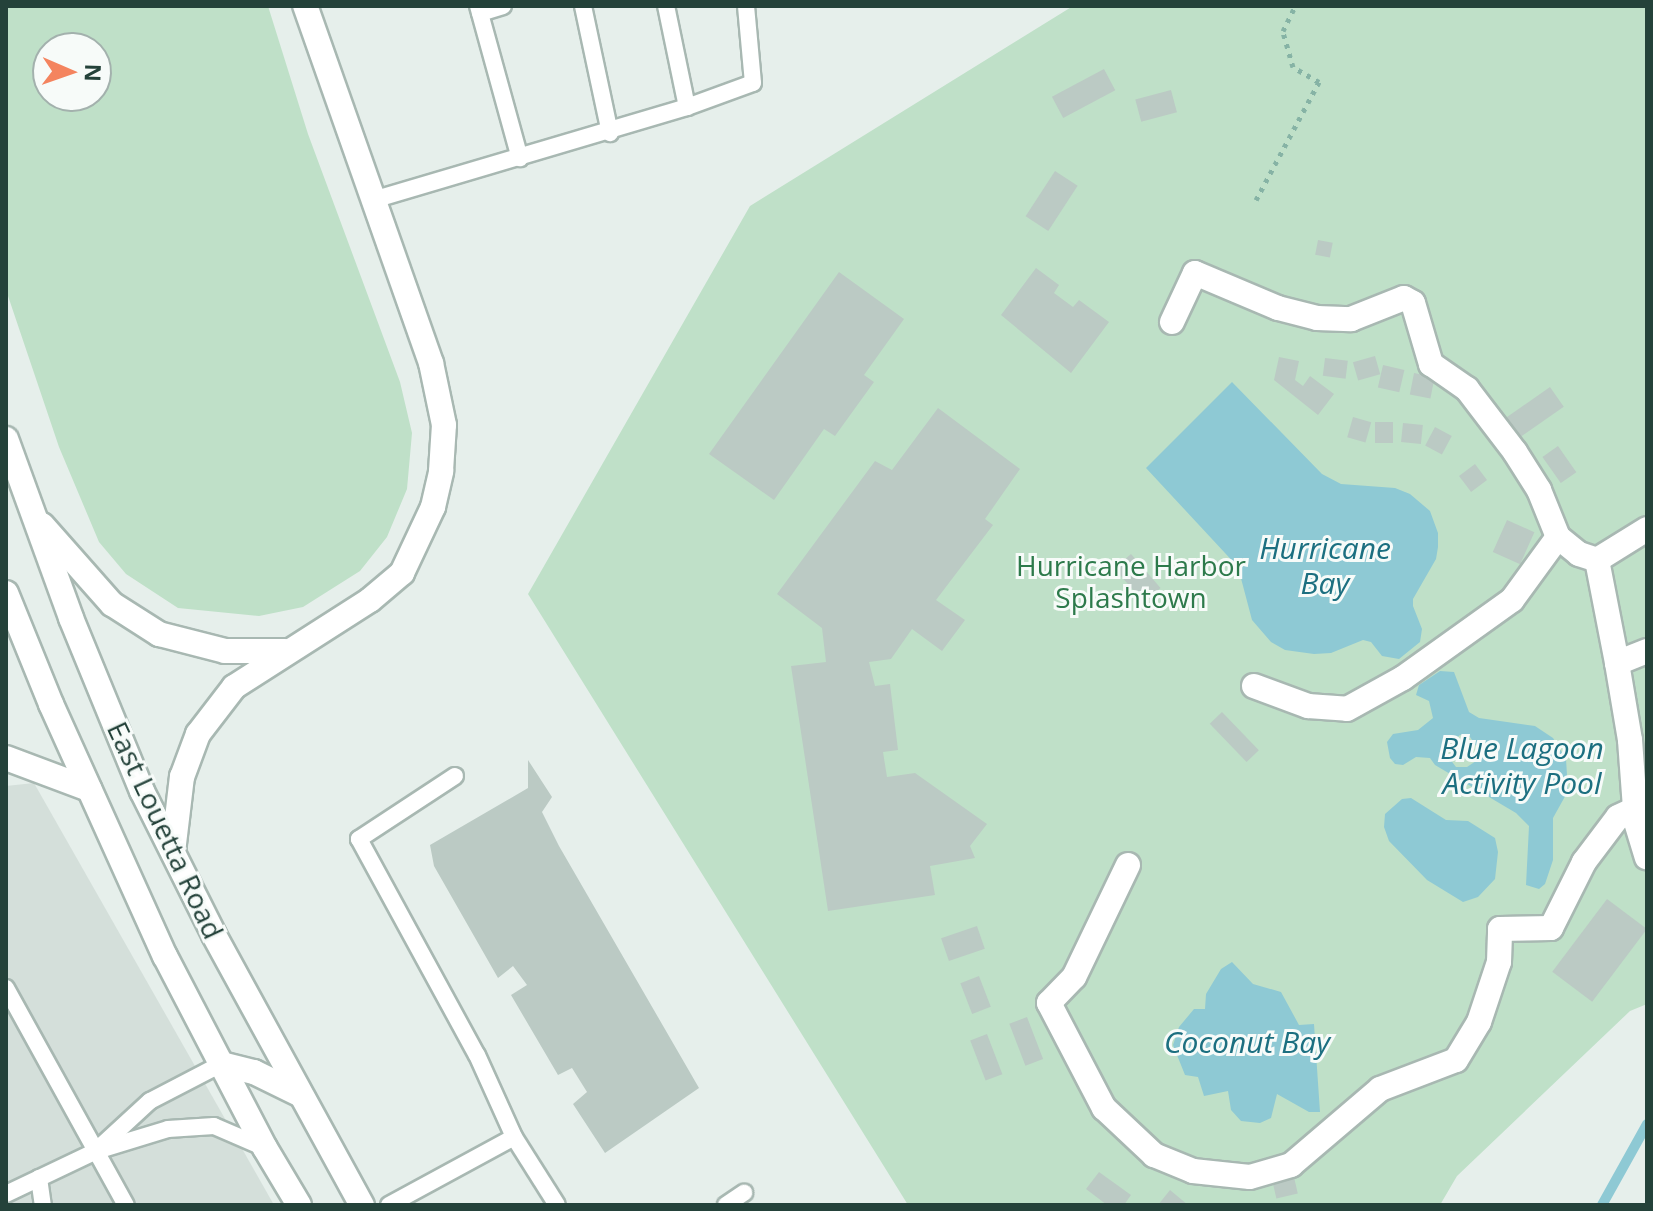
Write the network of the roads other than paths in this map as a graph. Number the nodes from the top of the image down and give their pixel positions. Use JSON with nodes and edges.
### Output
{"nodes":[{"id":1,"x":305,"y":6,"type":"edge"},
{"id":2,"x":503,"y":6,"type":"edge"},
{"id":3,"x":583,"y":6,"type":"edge"},
{"id":4,"x":666,"y":6,"type":"edge"},
{"id":5,"x":746,"y":6,"type":"edge"},
{"id":6,"x":479,"y":10,"type":"edge"},
{"id":7,"x":687,"y":107,"type":"junction"},
{"id":8,"x":610,"y":133,"type":"junction"},
{"id":9,"x":520,"y":158,"type":"junction"},
{"id":10,"x":373,"y":200,"type":"junction"},
{"id":11,"x":1172,"y":322,"type":"dead end"},
{"id":12,"x":6,"y":439,"type":"edge"},
{"id":13,"x":32,"y":515,"type":"junction"},
{"id":14,"x":1647,"y":529,"type":"edge"},
{"id":15,"x":1558,"y":537,"type":"junction"},
{"id":16,"x":1597,"y":560,"type":"junction"},
{"id":17,"x":6,"y":593,"type":"edge"},
{"id":18,"x":285,"y":651,"type":"junction"},
{"id":19,"x":1647,"y":651,"type":"edge"},
{"id":20,"x":1617,"y":663,"type":"junction"},
{"id":21,"x":1254,"y":686,"type":"dead end"},
{"id":22,"x":6,"y":758,"type":"edge"},
{"id":23,"x":455,"y":776,"type":"dead end"},
{"id":24,"x":89,"y":789,"type":"junction"},
{"id":25,"x":1635,"y":809,"type":"junction"},
{"id":26,"x":173,"y":852,"type":"junction"},
{"id":27,"x":1647,"y":857,"type":"edge"},
{"id":28,"x":1128,"y":865,"type":"dead end"},
{"id":29,"x":6,"y":988,"type":"edge"},
{"id":30,"x":221,"y":1064,"type":"junction"},
{"id":31,"x":299,"y":1094,"type":"junction"},
{"id":32,"x":514,"y":1137,"type":"junction"},
{"id":33,"x":265,"y":1148,"type":"junction"},
{"id":34,"x":96,"y":1151,"type":"junction"},
{"id":35,"x":39,"y":1178,"type":"junction"},
{"id":36,"x":744,"y":1193,"type":"dead end"},
{"id":37,"x":6,"y":1194,"type":"edge"},
{"id":38,"x":43,"y":1205,"type":"edge"},
{"id":39,"x":126,"y":1205,"type":"edge"},
{"id":40,"x":299,"y":1205,"type":"edge"},
{"id":41,"x":362,"y":1205,"type":"edge"},
{"id":42,"x":389,"y":1205,"type":"edge"},
{"id":43,"x":557,"y":1205,"type":"edge"},
{"id":44,"x":726,"y":1205,"type":"edge"}],
"edges":[{"from":1,"to":10,"type":"main road"},
{"from":2,"to":6,"type":"lane"},
{"from":3,"to":8,"type":"lane"},
{"from":4,"to":7,"type":"lane"},
{"from":5,"to":7,"type":"lane"},
{"from":6,"to":9,"type":"lane"},
{"from":7,"to":8,"type":"lane"},
{"from":8,"to":9,"type":"lane"},
{"from":9,"to":10,"type":"lane"},
{"from":10,"to":18,"type":"main road"},
{"from":11,"to":15,"type":"main road"},
{"from":12,"to":13,"type":"main road","name":"East Louetta Road"},
{"from":13,"to":18,"type":"main road"},
{"from":13,"to":26,"type":"main road","name":"East Louetta Road"},
{"from":14,"to":16,"type":"main road"},
{"from":15,"to":16,"type":"main road"},
{"from":15,"to":21,"type":"main road"},
{"from":16,"to":20,"type":"main road"},
{"from":17,"to":24,"type":"main road","name":"East Louetta Road"},
{"from":18,"to":26,"type":"main road"},
{"from":19,"to":20,"type":"main road"},
{"from":20,"to":25,"type":"main road"},
{"from":22,"to":24,"type":"main road"},
{"from":23,"to":32,"type":"lane"},
{"from":24,"to":30,"type":"main road","name":"East Louetta Road"},
{"from":25,"to":27,"type":"main road"},
{"from":25,"to":28,"type":"main road"},
{"from":26,"to":31,"type":"main road","name":"East Louetta Road"},
{"from":29,"to":34,"type":"lane"},
{"from":30,"to":31,"type":"main road"},
{"from":30,"to":33,"type":"main road","name":"East Louetta Road"},
{"from":30,"to":34,"type":"lane"},
{"from":31,"to":41,"type":"main road","name":"East Louetta Road"},
{"from":32,"to":42,"type":"lane"},
{"from":32,"to":43,"type":"lane"},
{"from":33,"to":34,"type":"lane"},
{"from":33,"to":40,"type":"main road","name":"East Louetta Road"},
{"from":34,"to":35,"type":"lane"},
{"from":34,"to":39,"type":"lane"},
{"from":35,"to":37,"type":"lane"},
{"from":35,"to":38,"type":"lane"},
{"from":36,"to":44,"type":"lane"}]}
